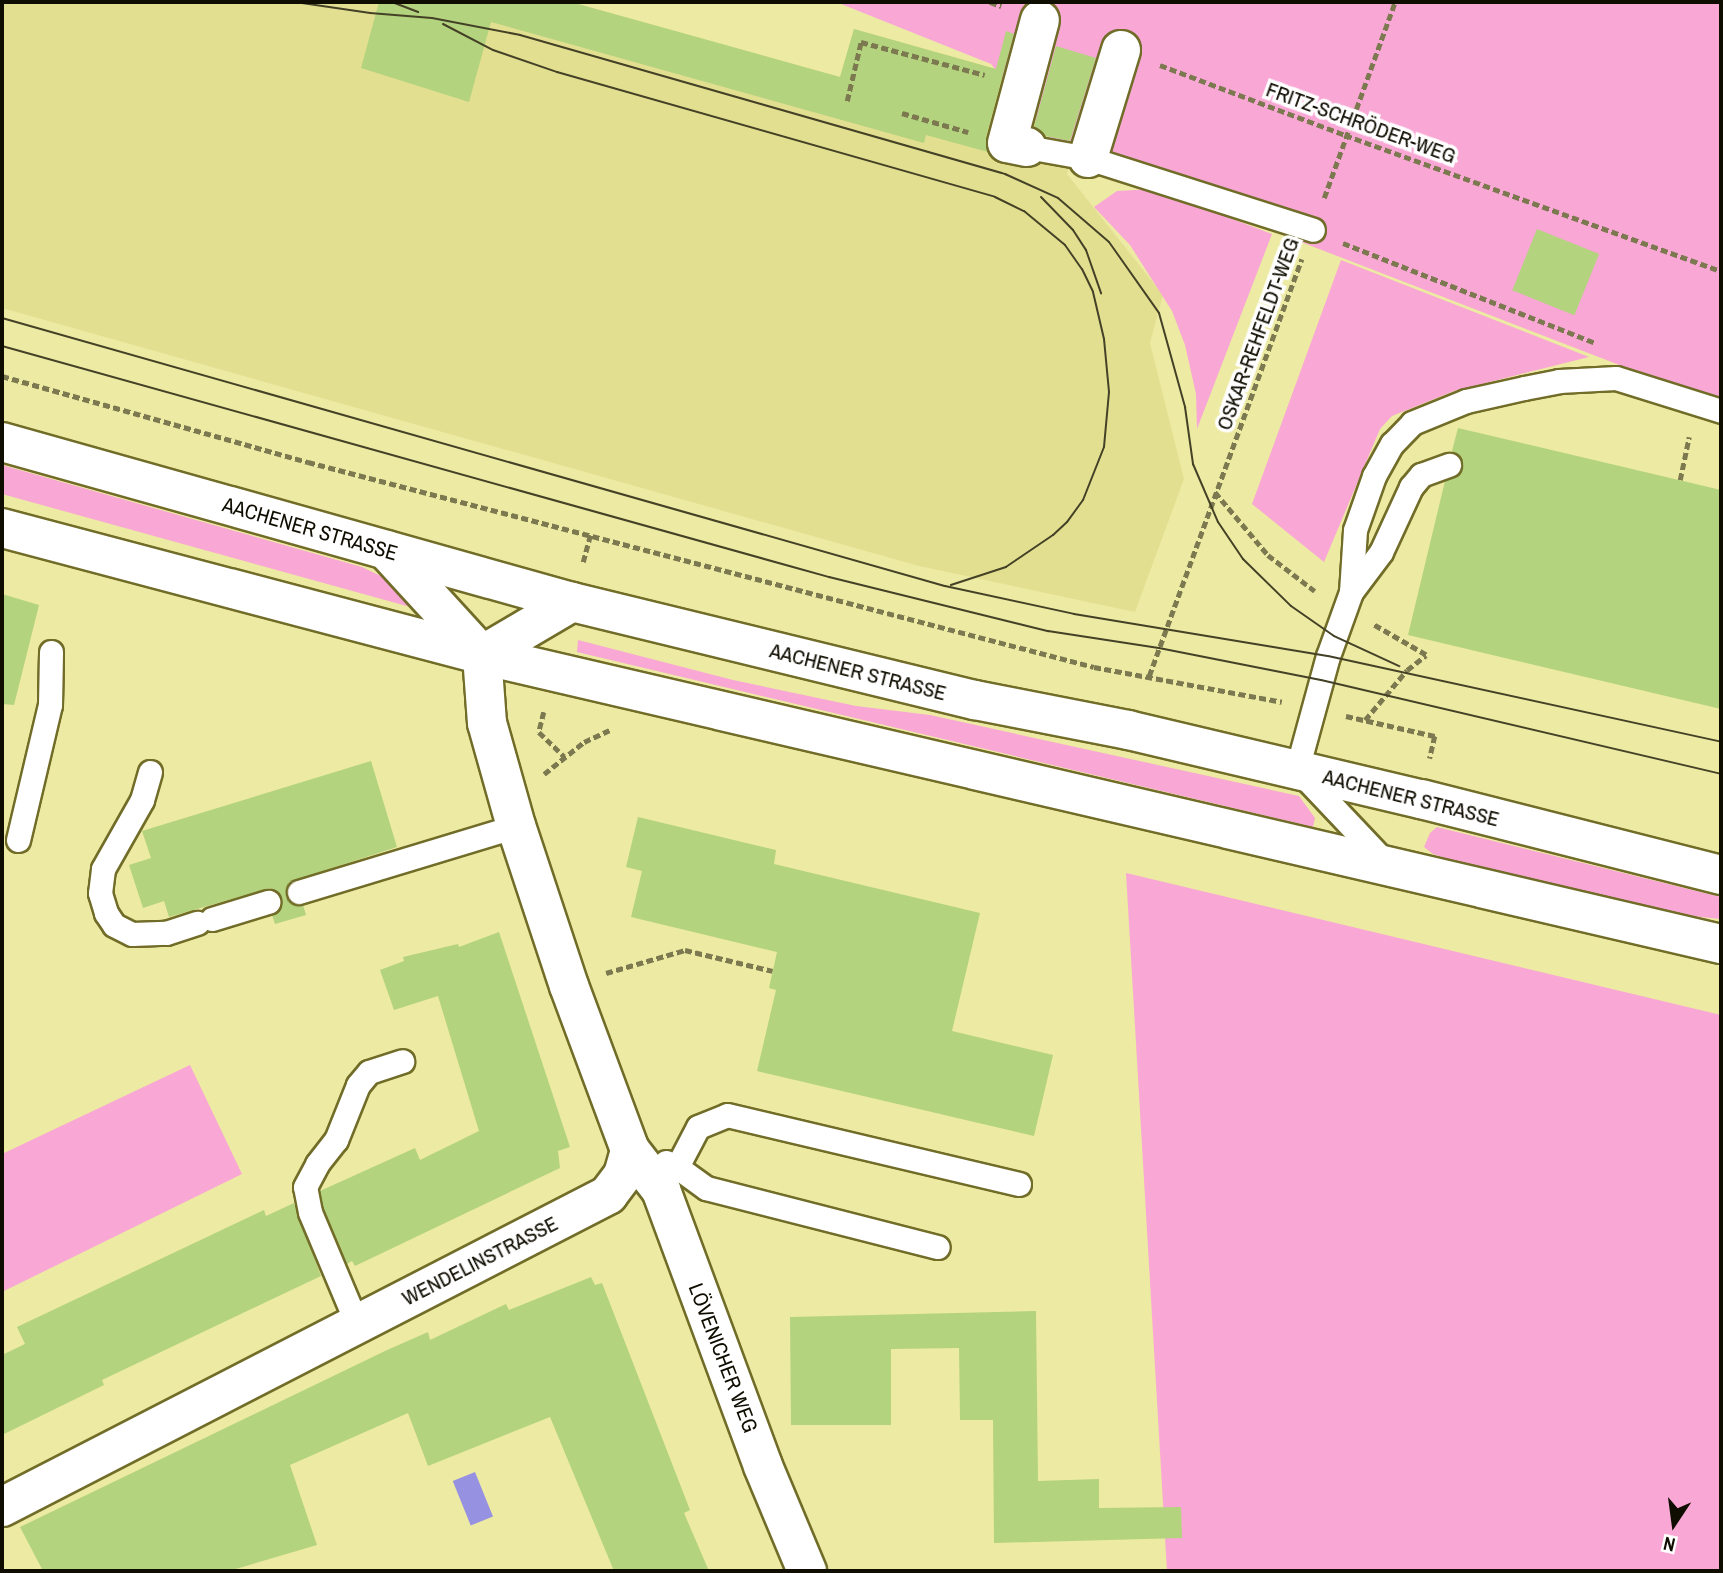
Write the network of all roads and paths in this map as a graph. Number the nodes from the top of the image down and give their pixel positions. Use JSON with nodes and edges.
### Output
{"nodes":[{"id":1,"x":990,"y":2,"type":"edge"},
{"id":2,"x":1395,"y":2,"type":"edge"},
{"id":3,"x":1040,"y":20,"type":"joint"},
{"id":4,"x":1121,"y":50,"type":"joint"},
{"id":5,"x":990,"y":76,"type":"dead end"},
{"id":6,"x":847,"y":101,"type":"dead end"},
{"id":7,"x":902,"y":113,"type":"dead end"},
{"id":8,"x":1345,"y":135,"type":"junction"},
{"id":9,"x":1017,"y":145,"type":"junction"},
{"id":10,"x":1088,"y":158,"type":"junction"},
{"id":11,"x":1313,"y":230,"type":"junction"},
{"id":12,"x":1721,"y":271,"type":"edge"},
{"id":13,"x":2,"y":376,"type":"edge"},
{"id":14,"x":1616,"y":378,"type":"junction"},
{"id":15,"x":1696,"y":403,"type":"junction"},
{"id":16,"x":1721,"y":411,"type":"edge"},
{"id":17,"x":2,"y":442,"type":"edge"},
{"id":18,"x":1449,"y":465,"type":"dead end"},
{"id":19,"x":1680,"y":480,"type":"dead end"},
{"id":20,"x":2,"y":528,"type":"edge"},
{"id":21,"x":386,"y":550,"type":"junction"},
{"id":22,"x":1351,"y":592,"type":"junction"},
{"id":23,"x":572,"y":602,"type":"junction"},
{"id":24,"x":51,"y":652,"type":"dead end"},
{"id":25,"x":482,"y":655,"type":"junction"},
{"id":26,"x":615,"y":727,"type":"dead end"},
{"id":27,"x":1297,"y":769,"type":"junction"},
{"id":28,"x":150,"y":772,"type":"dead end"},
{"id":29,"x":516,"y":826,"type":"junction"},
{"id":30,"x":18,"y":840,"type":"dead end"},
{"id":31,"x":1387,"y":864,"type":"junction"},
{"id":32,"x":1721,"y":875,"type":"edge"},
{"id":33,"x":299,"y":892,"type":"dead end"},
{"id":34,"x":268,"y":902,"type":"dead end"},
{"id":35,"x":1721,"y":944,"type":"edge"},
{"id":36,"x":773,"y":971,"type":"dead end"},
{"id":37,"x":609,"y":972,"type":"dead end"},
{"id":38,"x":402,"y":1061,"type":"dead end"},
{"id":39,"x":630,"y":1150,"type":"junction"},
{"id":40,"x":677,"y":1167,"type":"junction"},
{"id":41,"x":1019,"y":1184,"type":"dead end"},
{"id":42,"x":938,"y":1247,"type":"dead end"},
{"id":43,"x":357,"y":1324,"type":"junction"},
{"id":44,"x":2,"y":1507,"type":"edge"},
{"id":45,"x":807,"y":1571,"type":"edge"}],
"edges":[{"from":1,"to":3,"type":"path"},
{"from":2,"to":8,"type":"path","name":"OSKAR-REHFELDT-WEG"},
{"from":3,"to":9,"type":"main road"},
{"from":4,"to":8,"type":"path","name":"FRITZ-SCHRÖDER-WEG"},
{"from":4,"to":10,"type":"main road"},
{"from":5,"to":6,"type":"path"},
{"from":7,"to":9,"type":"path"},
{"from":8,"to":11,"type":"path","name":"OSKAR-REHFELDT-WEG"},
{"from":8,"to":12,"type":"path","name":"FRITZ-SCHRÖDER-WEG"},
{"from":9,"to":10,"type":"lane"},
{"from":10,"to":11,"type":"lane"},
{"from":11,"to":13,"type":"path","name":"OSKAR-REHFELDT-WEG"},
{"from":11,"to":14,"type":"path"},
{"from":14,"to":15,"type":"lane"},
{"from":14,"to":22,"type":"lane"},
{"from":15,"to":16,"type":"lane"},
{"from":15,"to":19,"type":"path"},
{"from":17,"to":21,"type":"main road","name":"AACHENER STRASSE"},
{"from":18,"to":22,"type":"lane"},
{"from":20,"to":25,"type":"main road"},
{"from":21,"to":23,"type":"main road","name":"AACHENER STRASSE"},
{"from":21,"to":25,"type":"main road"},
{"from":22,"to":27,"type":"lane"},
{"from":23,"to":25,"type":"main road"},
{"from":23,"to":27,"type":"main road","name":"AACHENER STRASSE"},
{"from":24,"to":30,"type":"lane"},
{"from":25,"to":29,"type":"main road"},
{"from":25,"to":31,"type":"main road"},
{"from":26,"to":29,"type":"path"},
{"from":27,"to":31,"type":"lane"},
{"from":27,"to":32,"type":"main road","name":"AACHENER STRASSE"},
{"from":28,"to":34,"type":"lane"},
{"from":29,"to":33,"type":"lane"},
{"from":29,"to":39,"type":"main road"},
{"from":31,"to":35,"type":"main road"},
{"from":36,"to":37,"type":"path"},
{"from":38,"to":43,"type":"lane"},
{"from":39,"to":40,"type":"lane"},
{"from":39,"to":43,"type":"main road","name":"WENDELINSTRASSE"},
{"from":39,"to":45,"type":"main road","name":"LÖVENICHER WEG"},
{"from":40,"to":41,"type":"lane"},
{"from":40,"to":42,"type":"lane"},
{"from":43,"to":44,"type":"main road","name":"WENDELINSTRASSE"}]}
